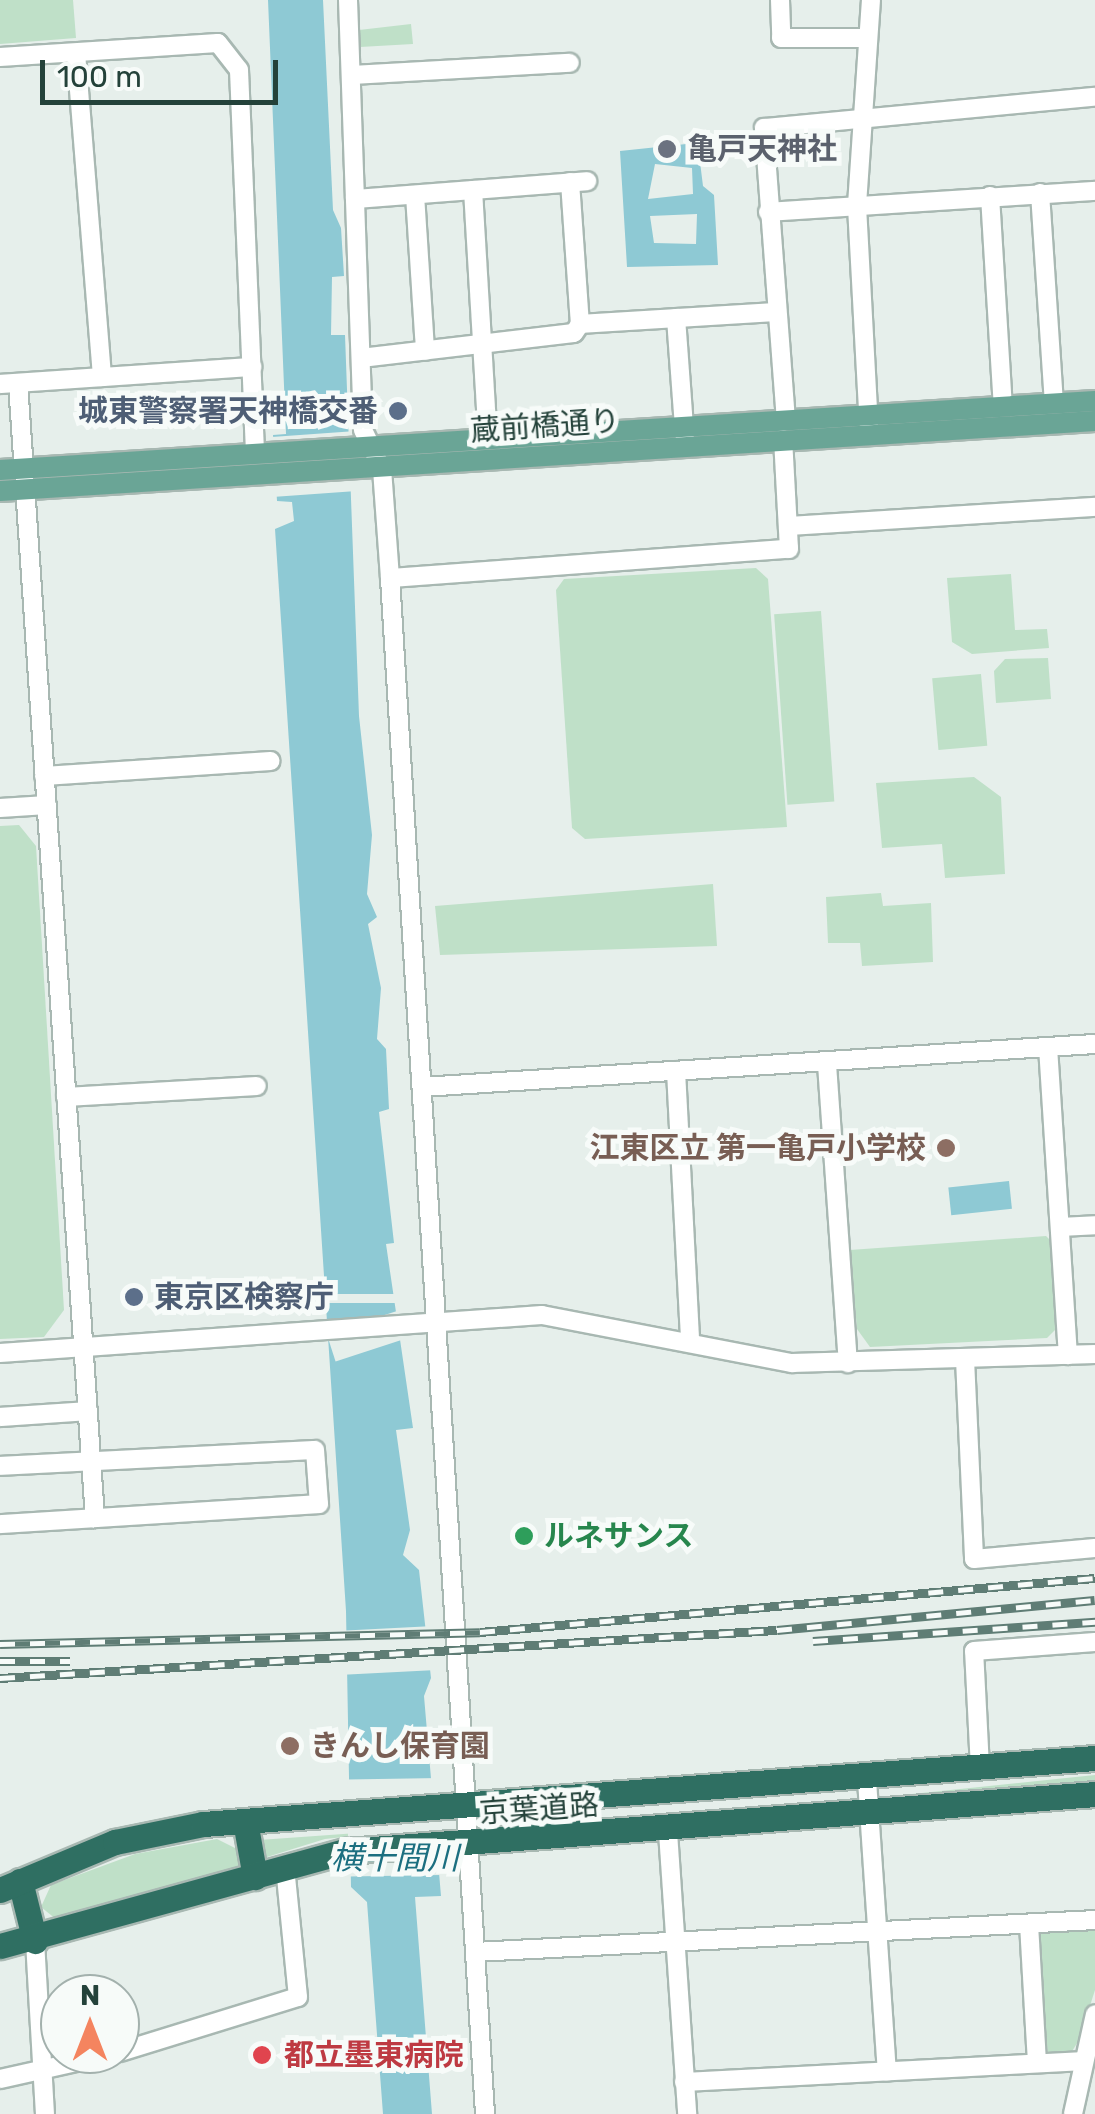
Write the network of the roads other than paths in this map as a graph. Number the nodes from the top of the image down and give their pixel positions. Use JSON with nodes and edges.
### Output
{"nodes":[{"id":1,"x":348,"y":0,"type":"edge"},
{"id":2,"x":780,"y":0,"type":"edge"},
{"id":3,"x":870,"y":0,"type":"edge"},
{"id":4,"x":868,"y":38,"type":"junction"},
{"id":5,"x":76,"y":53,"type":"junction"},
{"id":6,"x":0,"y":58,"type":"edge"},
{"id":7,"x":570,"y":63,"type":"dead end"},
{"id":8,"x":352,"y":76,"type":"junction"},
{"id":9,"x":1095,"y":97,"type":"edge"},
{"id":10,"x":860,"y":116,"type":"junction"},
{"id":11,"x":473,"y":190,"type":"junction"},
{"id":12,"x":1095,"y":190,"type":"edge"},
{"id":13,"x":414,"y":194,"type":"junction"},
{"id":14,"x":1040,"y":194,"type":"junction"},
{"id":15,"x":990,"y":196,"type":"junction"},
{"id":16,"x":355,"y":199,"type":"junction"},
{"id":17,"x":857,"y":205,"type":"junction"},
{"id":18,"x":768,"y":212,"type":"junction"},
{"id":19,"x":775,"y":312,"type":"junction"},
{"id":20,"x":676,"y":318,"type":"junction"},
{"id":21,"x":580,"y":324,"type":"junction"},
{"id":22,"x":483,"y":344,"type":"junction"},
{"id":23,"x":425,"y":351,"type":"junction"},
{"id":24,"x":361,"y":358,"type":"junction"},
{"id":25,"x":252,"y":367,"type":"junction"},
{"id":26,"x":102,"y":377,"type":"junction"},
{"id":27,"x":9,"y":383,"type":"edge"},
{"id":28,"x":1095,"y":401,"type":"edge"},
{"id":29,"x":1054,"y":404,"type":"junction"},
{"id":30,"x":1003,"y":407,"type":"junction"},
{"id":31,"x":1095,"y":421,"type":"edge"},
{"id":32,"x":868,"y":424,"type":"junction"},
{"id":33,"x":785,"y":430,"type":"junction"},
{"id":34,"x":684,"y":436,"type":"junction"},
{"id":35,"x":488,"y":439,"type":"junction"},
{"id":36,"x":365,"y":448,"type":"junction"},
{"id":37,"x":261,"y":461,"type":"junction"},
{"id":38,"x":0,"y":470,"type":"edge"},
{"id":39,"x":372,"y":470,"type":"junction"},
{"id":40,"x":24,"y":479,"type":"junction"},
{"id":41,"x":0,"y":491,"type":"edge"},
{"id":42,"x":1095,"y":508,"type":"edge"},
{"id":43,"x":790,"y":526,"type":"junction"},
{"id":44,"x":390,"y":578,"type":"junction"},
{"id":45,"x":271,"y":761,"type":"dead end"},
{"id":46,"x":44,"y":776,"type":"junction"},
{"id":47,"x":47,"y":805,"type":"junction"},
{"id":48,"x":0,"y":808,"type":"edge"},
{"id":49,"x":1095,"y":1044,"type":"edge"},
{"id":50,"x":1048,"y":1047,"type":"junction"},
{"id":51,"x":827,"y":1064,"type":"junction"},
{"id":52,"x":676,"y":1071,"type":"junction"},
{"id":53,"x":257,"y":1086,"type":"dead end"},
{"id":54,"x":422,"y":1087,"type":"junction"},
{"id":55,"x":66,"y":1097,"type":"junction"},
{"id":56,"x":1095,"y":1225,"type":"edge"},
{"id":57,"x":1060,"y":1227,"type":"junction"},
{"id":58,"x":436,"y":1322,"type":"junction"},
{"id":59,"x":690,"y":1342,"type":"junction"},
{"id":60,"x":83,"y":1348,"type":"junction"},
{"id":61,"x":0,"y":1353,"type":"edge"},
{"id":62,"x":1068,"y":1354,"type":"junction"},
{"id":63,"x":1095,"y":1354,"type":"edge"},
{"id":64,"x":965,"y":1358,"type":"junction"},
{"id":65,"x":848,"y":1363,"type":"junction"},
{"id":66,"x":88,"y":1412,"type":"junction"},
{"id":67,"x":0,"y":1418,"type":"edge"},
{"id":68,"x":91,"y":1460,"type":"junction"},
{"id":69,"x":0,"y":1466,"type":"edge"},
{"id":70,"x":96,"y":1518,"type":"junction"},
{"id":71,"x":0,"y":1524,"type":"edge"},
{"id":72,"x":1095,"y":1548,"type":"edge"},
{"id":73,"x":1095,"y":1642,"type":"edge"},
{"id":74,"x":1095,"y":1758,"type":"edge"},
{"id":75,"x":980,"y":1768,"type":"junction"},
{"id":76,"x":868,"y":1780,"type":"junction"},
{"id":77,"x":1095,"y":1794,"type":"edge"},
{"id":78,"x":466,"y":1808,"type":"junction"},
{"id":79,"x":870,"y":1817,"type":"junction"},
{"id":80,"x":245,"y":1820,"type":"junction"},
{"id":81,"x":668,"y":1832,"type":"junction"},
{"id":82,"x":457,"y":1847,"type":"junction"},
{"id":83,"x":285,"y":1867,"type":"junction"},
{"id":84,"x":255,"y":1877,"type":"junction"},
{"id":85,"x":10,"y":1886,"type":"edge"},
{"id":86,"x":1095,"y":1920,"type":"edge"},
{"id":87,"x":1029,"y":1924,"type":"junction"},
{"id":88,"x":877,"y":1931,"type":"junction"},
{"id":89,"x":35,"y":1941,"type":"junction"},
{"id":90,"x":675,"y":1942,"type":"junction"},
{"id":91,"x":0,"y":1946,"type":"edge"},
{"id":92,"x":476,"y":1952,"type":"junction"},
{"id":93,"x":1095,"y":2014,"type":"edge"},
{"id":94,"x":140,"y":2046,"type":"edge"},
{"id":95,"x":40,"y":2052,"type":"edge"},
{"id":96,"x":1080,"y":2061,"type":"junction"},
{"id":97,"x":1037,"y":2063,"type":"junction"},
{"id":98,"x":886,"y":2071,"type":"junction"},
{"id":99,"x":41,"y":2074,"type":"joint"},
{"id":100,"x":0,"y":2079,"type":"edge"},
{"id":101,"x":684,"y":2082,"type":"junction"},
{"id":102,"x":44,"y":2114,"type":"edge"},
{"id":103,"x":485,"y":2114,"type":"edge"},
{"id":104,"x":686,"y":2114,"type":"edge"},
{"id":105,"x":1073,"y":2114,"type":"edge"}],
"edges":[{"from":1,"to":8,"type":"street"},
{"from":2,"to":4,"type":"street"},
{"from":3,"to":4,"type":"street"},
{"from":4,"to":10,"type":"street"},
{"from":5,"to":6,"type":"street"},
{"from":5,"to":25,"type":"street"},
{"from":5,"to":26,"type":"street"},
{"from":7,"to":8,"type":"street"},
{"from":8,"to":16,"type":"street"},
{"from":9,"to":10,"type":"street"},
{"from":10,"to":17,"type":"street"},
{"from":10,"to":18,"type":"street"},
{"from":11,"to":13,"type":"street"},
{"from":11,"to":21,"type":"street"},
{"from":11,"to":22,"type":"street"},
{"from":12,"to":14,"type":"street"},
{"from":13,"to":16,"type":"street"},
{"from":13,"to":23,"type":"street"},
{"from":14,"to":15,"type":"street"},
{"from":14,"to":29,"type":"street"},
{"from":15,"to":17,"type":"street"},
{"from":15,"to":30,"type":"street"},
{"from":16,"to":24,"type":"street"},
{"from":17,"to":18,"type":"street"},
{"from":17,"to":32,"type":"street"},
{"from":18,"to":19,"type":"street"},
{"from":19,"to":20,"type":"street"},
{"from":19,"to":33,"type":"street"},
{"from":20,"to":21,"type":"street"},
{"from":20,"to":34,"type":"street"},
{"from":21,"to":22,"type":"street"},
{"from":22,"to":23,"type":"street"},
{"from":22,"to":35,"type":"street"},
{"from":23,"to":24,"type":"street"},
{"from":24,"to":36,"type":"street"},
{"from":25,"to":26,"type":"street"},
{"from":25,"to":37,"type":"street"},
{"from":26,"to":27,"type":"street"},
{"from":27,"to":40,"type":"street"},
{"from":28,"to":29,"type":"main road","name":"蔵前橋通り"},
{"from":29,"to":30,"type":"main road","name":"蔵前橋通り"},
{"from":30,"to":32,"type":"main road","name":"蔵前橋通り"},
{"from":31,"to":32,"type":"main road","name":"蔵前橋通り"},
{"from":32,"to":33,"type":"main road","name":"蔵前橋通り"},
{"from":33,"to":34,"type":"main road","name":"蔵前橋通り"},
{"from":33,"to":43,"type":"street"},
{"from":34,"to":35,"type":"main road","name":"蔵前橋通り"},
{"from":34,"to":39,"type":"main road","name":"蔵前橋通り"},
{"from":35,"to":36,"type":"main road","name":"蔵前橋通り"},
{"from":36,"to":37,"type":"main road","name":"蔵前橋通り"},
{"from":36,"to":39,"type":"street"},
{"from":37,"to":39,"type":"main road","name":"蔵前橋通り"},
{"from":37,"to":40,"type":"main road","name":"蔵前橋通り"},
{"from":38,"to":40,"type":"main road","name":"蔵前橋通り"},
{"from":39,"to":44,"type":"street"},
{"from":40,"to":41,"type":"main road","name":"蔵前橋通り"},
{"from":40,"to":46,"type":"street"},
{"from":42,"to":43,"type":"street"},
{"from":43,"to":44,"type":"street"},
{"from":44,"to":54,"type":"street"},
{"from":45,"to":46,"type":"street"},
{"from":46,"to":47,"type":"street"},
{"from":47,"to":48,"type":"street"},
{"from":47,"to":55,"type":"street"},
{"from":49,"to":50,"type":"street"},
{"from":50,"to":51,"type":"street"},
{"from":50,"to":57,"type":"street"},
{"from":51,"to":52,"type":"street"},
{"from":51,"to":65,"type":"street"},
{"from":52,"to":54,"type":"street"},
{"from":52,"to":59,"type":"street"},
{"from":53,"to":55,"type":"street"},
{"from":54,"to":58,"type":"street"},
{"from":55,"to":60,"type":"street"},
{"from":56,"to":57,"type":"street"},
{"from":57,"to":62,"type":"street"},
{"from":58,"to":59,"type":"street"},
{"from":58,"to":60,"type":"street"},
{"from":58,"to":78,"type":"street"},
{"from":59,"to":65,"type":"street"},
{"from":60,"to":61,"type":"street"},
{"from":60,"to":66,"type":"street"},
{"from":62,"to":63,"type":"street"},
{"from":62,"to":64,"type":"street"},
{"from":64,"to":65,"type":"street"},
{"from":64,"to":72,"type":"street"},
{"from":66,"to":67,"type":"street"},
{"from":66,"to":68,"type":"street"},
{"from":68,"to":69,"type":"street"},
{"from":68,"to":70,"type":"street"},
{"from":68,"to":70,"type":"street"},
{"from":70,"to":71,"type":"street"},
{"from":73,"to":75,"type":"street"},
{"from":74,"to":75,"type":"highway","name":"京葉道路"},
{"from":75,"to":76,"type":"highway","name":"京葉道路"},
{"from":76,"to":78,"type":"highway","name":"京葉道路"},
{"from":76,"to":79,"type":"street"},
{"from":77,"to":79,"type":"highway","name":"京葉道路"},
{"from":78,"to":80,"type":"highway","name":"京葉道路"},
{"from":78,"to":82,"type":"street"},
{"from":79,"to":81,"type":"highway","name":"京葉道路"},
{"from":79,"to":88,"type":"street"},
{"from":80,"to":84,"type":"highway"},
{"from":80,"to":85,"type":"highway","name":"京葉道路"},
{"from":81,"to":82,"type":"highway","name":"京葉道路"},
{"from":81,"to":90,"type":"street"},
{"from":82,"to":83,"type":"highway","name":"京葉道路"},
{"from":82,"to":92,"type":"street"},
{"from":83,"to":84,"type":"highway","name":"京葉道路"},
{"from":83,"to":94,"type":"street"},
{"from":84,"to":89,"type":"highway","name":"京葉道路"},
{"from":85,"to":89,"type":"highway"},
{"from":86,"to":87,"type":"street"},
{"from":87,"to":88,"type":"street"},
{"from":87,"to":97,"type":"street"},
{"from":88,"to":90,"type":"street"},
{"from":88,"to":98,"type":"street"},
{"from":89,"to":91,"type":"highway","name":"京葉道路"},
{"from":89,"to":95,"type":"street"},
{"from":90,"to":92,"type":"street"},
{"from":90,"to":101,"type":"street"},
{"from":92,"to":103,"type":"street"},
{"from":93,"to":96,"type":"street"},
{"from":96,"to":97,"type":"street"},
{"from":96,"to":105,"type":"street"},
{"from":97,"to":98,"type":"street"},
{"from":98,"to":101,"type":"street"},
{"from":99,"to":100,"type":"street"},
{"from":99,"to":102,"type":"street"},
{"from":101,"to":104,"type":"street"}]}
